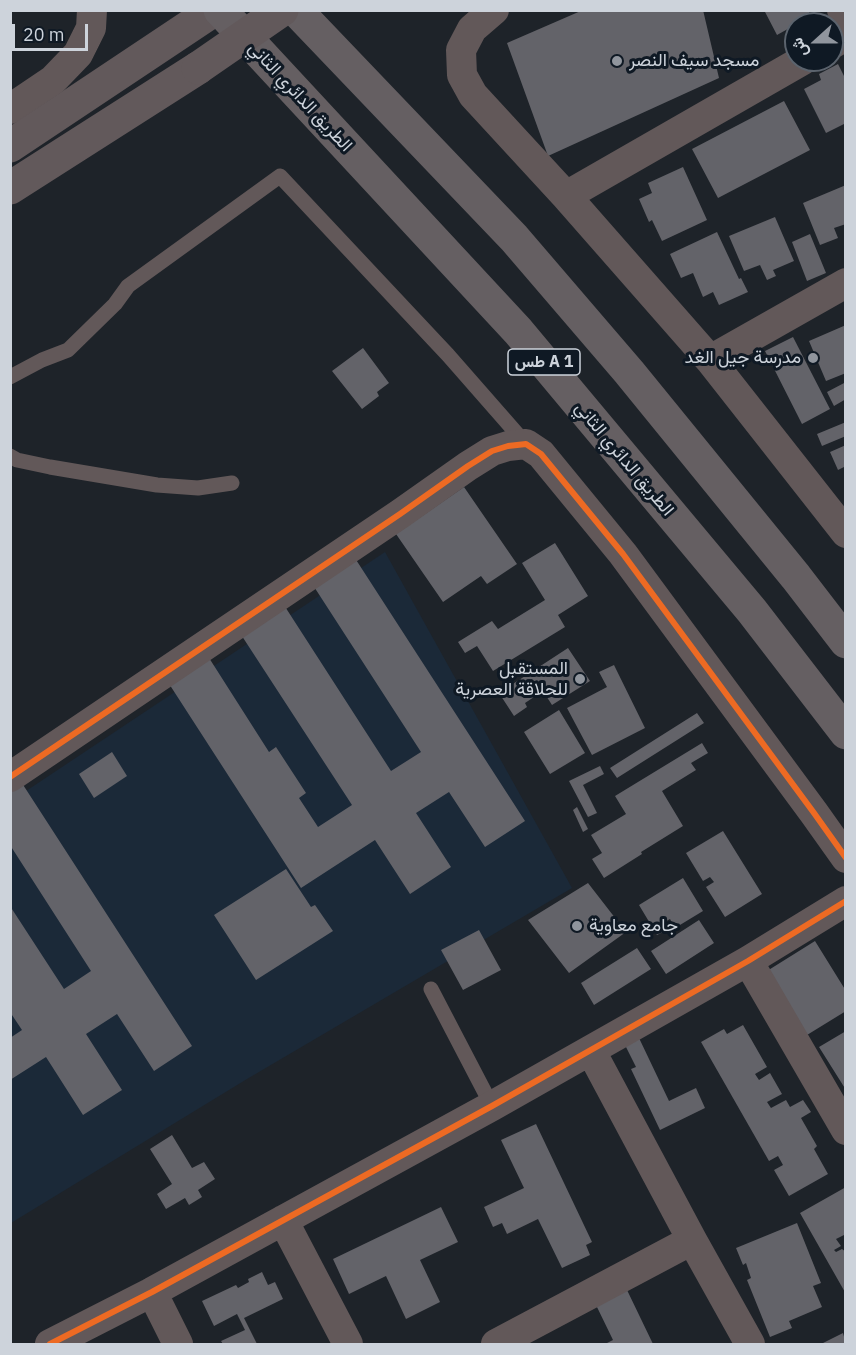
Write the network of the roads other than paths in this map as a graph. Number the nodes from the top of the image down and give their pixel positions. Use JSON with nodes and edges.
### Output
{"nodes":[{"id":1,"x":92,"y":10,"type":"edge"},
{"id":2,"x":214,"y":10,"type":"edge"},
{"id":3,"x":220,"y":10,"type":"edge"},
{"id":4,"x":282,"y":10,"type":"edge"},
{"id":5,"x":296,"y":10,"type":"edge"},
{"id":6,"x":494,"y":10,"type":"edge"},
{"id":7,"x":842,"y":10,"type":"edge"},
{"id":8,"x":846,"y":17,"type":"edge"},
{"id":9,"x":784,"y":71,"type":"edge"},
{"id":10,"x":10,"y":109,"type":"edge"},
{"id":11,"x":10,"y":146,"type":"edge"},
{"id":12,"x":10,"y":188,"type":"edge"},
{"id":13,"x":566,"y":196,"type":"junction"},
{"id":14,"x":846,"y":283,"type":"edge"},
{"id":15,"x":710,"y":360,"type":"junction"},
{"id":16,"x":10,"y":377,"type":"edge"},
{"id":17,"x":526,"y":444,"type":"junction"},
{"id":18,"x":10,"y":456,"type":"edge"},
{"id":19,"x":232,"y":483,"type":"dead end"},
{"id":20,"x":846,"y":533,"type":"edge"},
{"id":21,"x":846,"y":642,"type":"edge"},
{"id":22,"x":846,"y":733,"type":"edge"},
{"id":23,"x":10,"y":777,"type":"edge"},
{"id":24,"x":846,"y":858,"type":"edge"},
{"id":25,"x":846,"y":902,"type":"edge"},
{"id":26,"x":747,"y":961,"type":"junction"},
{"id":27,"x":431,"y":989,"type":"dead end"},
{"id":28,"x":591,"y":1051,"type":"junction"},
{"id":29,"x":492,"y":1106,"type":"junction"},
{"id":30,"x":846,"y":1130,"type":"edge"},
{"id":31,"x":284,"y":1220,"type":"junction"},
{"id":32,"x":692,"y":1240,"type":"junction"},
{"id":33,"x":152,"y":1292,"type":"junction"},
{"id":34,"x":50,"y":1344,"type":"edge"},
{"id":35,"x":178,"y":1344,"type":"edge"},
{"id":36,"x":348,"y":1344,"type":"edge"},
{"id":37,"x":496,"y":1344,"type":"edge"},
{"id":38,"x":750,"y":1344,"type":"edge"}],
"edges":[{"from":1,"to":10,"type":"street"},
{"from":2,"to":11,"type":"main road"},
{"from":3,"to":22,"type":"highway","name":"الطريق الدائري الثاني","number":"طس A 1"},
{"from":4,"to":12,"type":"main road","bridge":true},
{"from":5,"to":21,"type":"highway","number":"طس A 1"},
{"from":6,"to":13,"type":"street"},
{"from":7,"to":8,"type":"street"},
{"from":9,"to":13,"type":"street"},
{"from":13,"to":15,"type":"street"},
{"from":14,"to":15,"type":"street"},
{"from":15,"to":20,"type":"street"},
{"from":16,"to":17,"type":"lane"},
{"from":17,"to":23,"type":"street"},
{"from":17,"to":24,"type":"street"},
{"from":18,"to":19,"type":"lane"},
{"from":25,"to":26,"type":"street"},
{"from":26,"to":28,"type":"street"},
{"from":26,"to":30,"type":"street"},
{"from":27,"to":29,"type":"lane"},
{"from":28,"to":29,"type":"street"},
{"from":28,"to":32,"type":"street"},
{"from":29,"to":31,"type":"street"},
{"from":31,"to":33,"type":"street"},
{"from":31,"to":36,"type":"street"},
{"from":32,"to":37,"type":"street"},
{"from":32,"to":38,"type":"street"},
{"from":33,"to":34,"type":"street"},
{"from":33,"to":35,"type":"street"}]}
